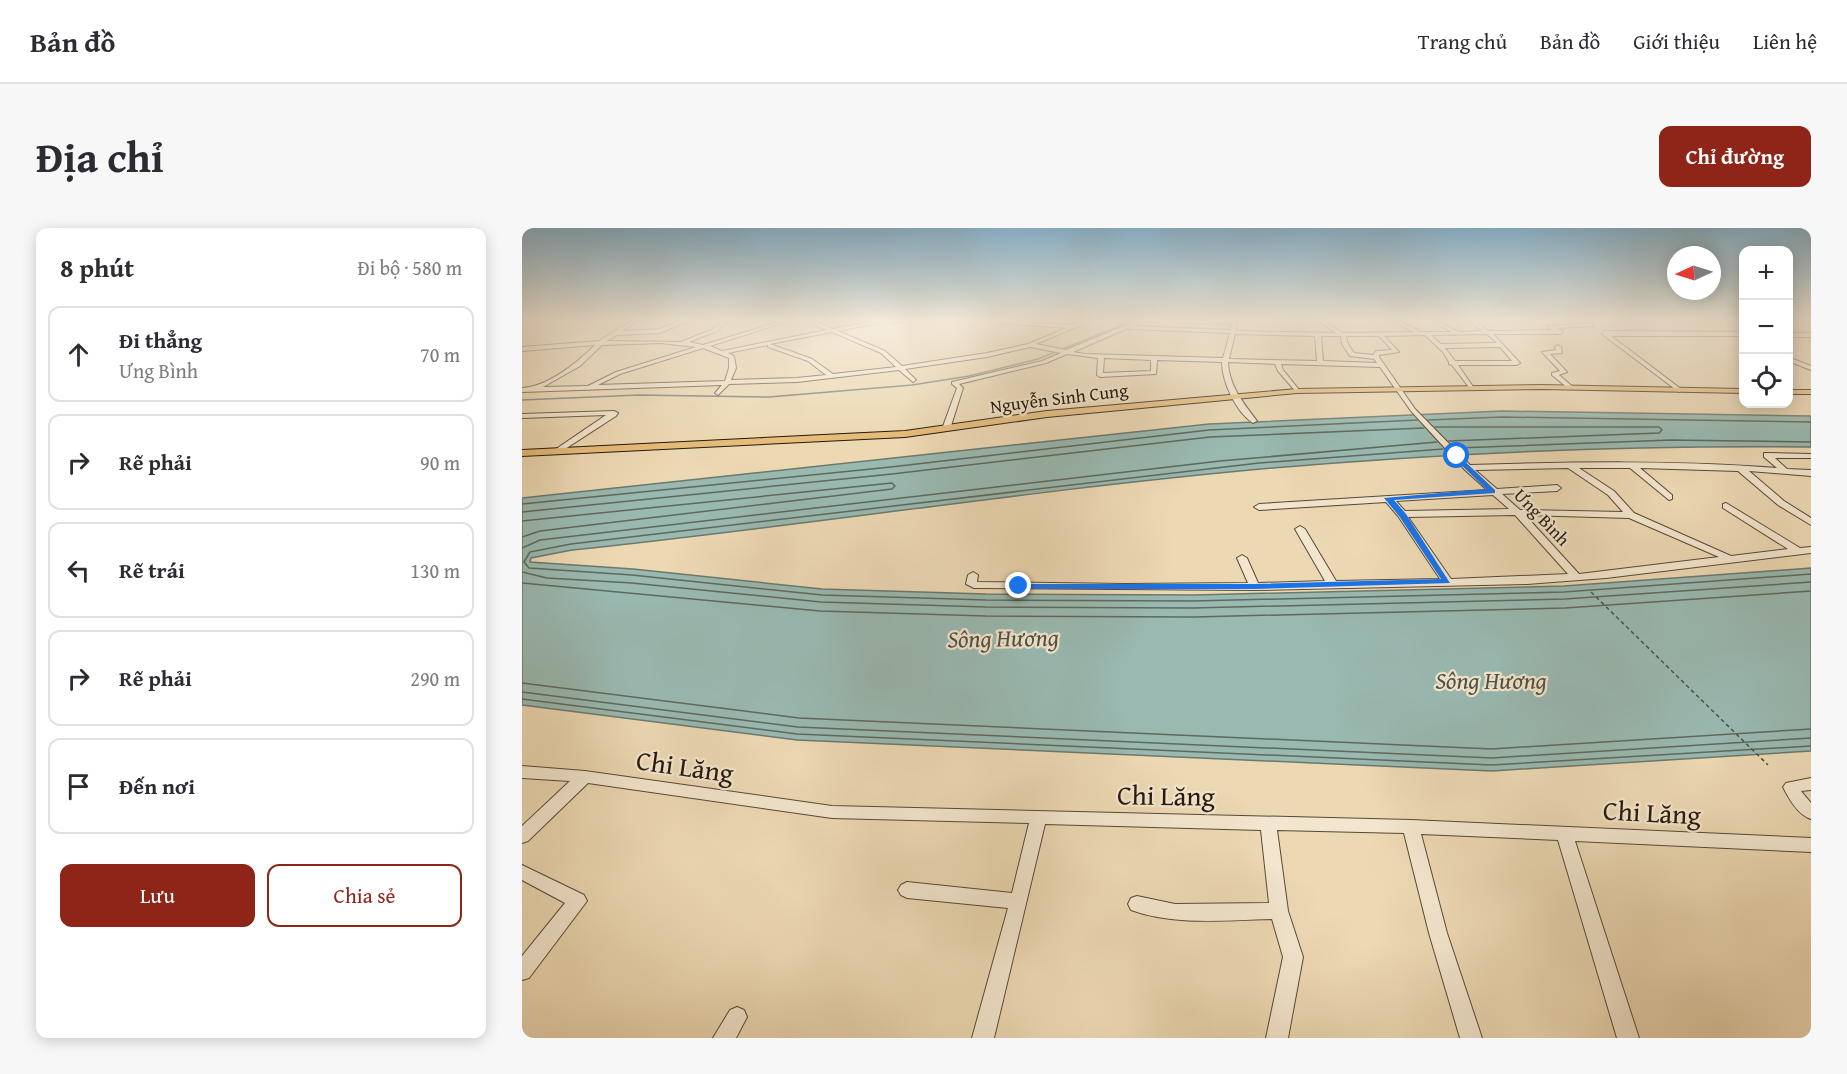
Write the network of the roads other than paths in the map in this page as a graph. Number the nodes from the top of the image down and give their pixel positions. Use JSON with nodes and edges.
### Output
{"nodes":[{"id":1,"x":1101,"y":357,"type":"edge"},
{"id":2,"x":585,"y":358,"type":"edge"},
{"id":3,"x":671,"y":358,"type":"edge"},
{"id":4,"x":732,"y":358,"type":"edge"},
{"id":5,"x":803,"y":358,"type":"edge"},
{"id":6,"x":890,"y":358,"type":"edge"},
{"id":7,"x":969,"y":358,"type":"edge"},
{"id":8,"x":1052,"y":358,"type":"edge"},
{"id":9,"x":1143,"y":358,"type":"edge"},
{"id":10,"x":1154,"y":358,"type":"junction"},
{"id":11,"x":1320,"y":358,"type":"edge"},
{"id":12,"x":1377,"y":358,"type":"edge"},
{"id":13,"x":1447,"y":358,"type":"edge"},
{"id":14,"x":1513,"y":358,"type":"edge"},
{"id":15,"x":1551,"y":358,"type":"edge"},
{"id":16,"x":1637,"y":358,"type":"edge"},
{"id":17,"x":1225,"y":360,"type":"junction"},
{"id":18,"x":1277,"y":361,"type":"junction"},
{"id":19,"x":1793,"y":361,"type":"edge"},
{"id":20,"x":1320,"y":363,"type":"junction"},
{"id":21,"x":1451,"y":363,"type":"junction"},
{"id":22,"x":1383,"y":365,"type":"junction"},
{"id":23,"x":903,"y":368,"type":"junction"},
{"id":24,"x":1811,"y":368,"type":"edge"},
{"id":25,"x":832,"y":376,"type":"junction"},
{"id":26,"x":914,"y":380,"type":"dead end"},
{"id":27,"x":727,"y":384,"type":"junction"},
{"id":28,"x":589,"y":388,"type":"junction"},
{"id":29,"x":1471,"y":388,"type":"junction"},
{"id":30,"x":1571,"y":388,"type":"junction"},
{"id":31,"x":1398,"y":389,"type":"junction"},
{"id":32,"x":522,"y":390,"type":"edge"},
{"id":33,"x":533,"y":390,"type":"junction"},
{"id":34,"x":1679,"y":390,"type":"junction"},
{"id":35,"x":1297,"y":391,"type":"junction"},
{"id":36,"x":1739,"y":391,"type":"edge"},
{"id":37,"x":1793,"y":392,"type":"edge"},
{"id":38,"x":1811,"y":392,"type":"edge"},
{"id":39,"x":718,"y":393,"type":"dead end"},
{"id":40,"x":1234,"y":395,"type":"junction"},
{"id":41,"x":522,"y":416,"type":"edge"},
{"id":42,"x":1253,"y":421,"type":"dead end"},
{"id":43,"x":946,"y":429,"type":"junction"},
{"id":44,"x":559,"y":451,"type":"junction"},
{"id":45,"x":522,"y":453,"type":"edge"},
{"id":46,"x":1811,"y":456,"type":"edge"},
{"id":47,"x":1569,"y":465,"type":"junction"},
{"id":48,"x":1632,"y":465,"type":"junction"},
{"id":49,"x":1739,"y":467,"type":"junction"},
{"id":50,"x":1468,"y":468,"type":"junction"},
{"id":51,"x":1785,"y":471,"type":"junction"},
{"id":52,"x":1811,"y":473,"type":"edge"},
{"id":53,"x":1557,"y":488,"type":"dead end"},
{"id":54,"x":1492,"y":491,"type":"junction"},
{"id":55,"x":1669,"y":497,"type":"dead end"},
{"id":56,"x":1388,"y":498,"type":"junction"},
{"id":57,"x":1726,"y":506,"type":"dead end"},
{"id":58,"x":1259,"y":507,"type":"dead end"},
{"id":59,"x":1518,"y":513,"type":"junction"},
{"id":60,"x":1402,"y":514,"type":"junction"},
{"id":61,"x":1631,"y":515,"type":"junction"},
{"id":62,"x":1811,"y":522,"type":"edge"},
{"id":63,"x":1300,"y":529,"type":"dead end"},
{"id":64,"x":1811,"y":550,"type":"edge"},
{"id":65,"x":1798,"y":551,"type":"junction"},
{"id":66,"x":1728,"y":557,"type":"junction"},
{"id":67,"x":1242,"y":558,"type":"dead end"},
{"id":68,"x":973,"y":575,"type":"dead end"},
{"id":69,"x":1576,"y":577,"type":"junction"},
{"id":70,"x":1447,"y":581,"type":"junction"},
{"id":71,"x":1333,"y":585,"type":"junction"},
{"id":72,"x":1255,"y":587,"type":"junction"},
{"id":73,"x":522,"y":772,"type":"edge"},
{"id":74,"x":585,"y":777,"type":"junction"},
{"id":75,"x":1811,"y":784,"type":"edge"},
{"id":76,"x":1811,"y":813,"type":"edge"},
{"id":77,"x":1040,"y":817,"type":"junction"},
{"id":78,"x":1268,"y":823,"type":"junction"},
{"id":79,"x":1411,"y":827,"type":"junction"},
{"id":80,"x":1564,"y":834,"type":"junction"},
{"id":81,"x":522,"y":836,"type":"edge"},
{"id":82,"x":1811,"y":844,"type":"edge"},
{"id":83,"x":522,"y":872,"type":"edge"},
{"id":84,"x":907,"y":890,"type":"dead end"},
{"id":85,"x":1017,"y":901,"type":"junction"},
{"id":86,"x":1137,"y":904,"type":"dead end"},
{"id":87,"x":1280,"y":911,"type":"junction"},
{"id":88,"x":522,"y":971,"type":"edge"},
{"id":89,"x":737,"y":1017,"type":"dead end"},
{"id":90,"x":724,"y":1038,"type":"edge"},
{"id":91,"x":983,"y":1038,"type":"edge"},
{"id":92,"x":1277,"y":1038,"type":"edge"},
{"id":93,"x":1471,"y":1038,"type":"edge"},
{"id":94,"x":1628,"y":1038,"type":"edge"}],
"edges":[{"from":1,"to":10,"type":"street"},
{"from":2,"to":33,"type":"street"},
{"from":3,"to":28,"type":"street"},
{"from":4,"to":27,"type":"street"},
{"from":5,"to":25,"type":"street"},
{"from":6,"to":23,"type":"street"},
{"from":7,"to":23,"type":"street"},
{"from":8,"to":43,"type":"street"},
{"from":9,"to":10,"type":"street"},
{"from":10,"to":17,"type":"street"},
{"from":11,"to":20,"type":"street"},
{"from":12,"to":22,"type":"street"},
{"from":13,"to":21,"type":"street"},
{"from":14,"to":21,"type":"street"},
{"from":15,"to":30,"type":"street"},
{"from":16,"to":34,"type":"street"},
{"from":17,"to":18,"type":"street"},
{"from":17,"to":40,"type":"street"},
{"from":18,"to":20,"type":"street"},
{"from":18,"to":35,"type":"street"},
{"from":19,"to":24,"type":"street"},
{"from":20,"to":22,"type":"street"},
{"from":21,"to":29,"type":"street"},
{"from":22,"to":31,"type":"street"},
{"from":23,"to":25,"type":"street"},
{"from":23,"to":26,"type":"street"},
{"from":25,"to":27,"type":"street"},
{"from":27,"to":28,"type":"street"},
{"from":27,"to":39,"type":"street"},
{"from":28,"to":33,"type":"street"},
{"from":29,"to":30,"type":"main road","name":"Nguyễn Sinh Cung"},
{"from":29,"to":31,"type":"main road","name":"Nguyễn Sinh Cung"},
{"from":30,"to":34,"type":"main road","name":"Nguyễn Sinh Cung"},
{"from":31,"to":35,"type":"main road","name":"Nguyễn Sinh Cung"},
{"from":31,"to":50,"type":"street","name":"Ưng Bình"},
{"from":32,"to":33,"type":"street"},
{"from":34,"to":36,"type":"main road","name":"Nguyễn Sinh Cung"},
{"from":35,"to":40,"type":"main road","name":"Nguyễn Sinh Cung"},
{"from":37,"to":38,"type":"main road"},
{"from":40,"to":42,"type":"street"},
{"from":40,"to":43,"type":"main road","name":"Nguyễn Sinh Cung"},
{"from":41,"to":44,"type":"street"},
{"from":43,"to":44,"type":"main road","name":"Nguyễn Sinh Cung"},
{"from":44,"to":45,"type":"main road","name":"Nguyễn Sinh Cung"},
{"from":46,"to":51,"type":"street"},
{"from":47,"to":48,"type":"street"},
{"from":47,"to":50,"type":"street"},
{"from":47,"to":61,"type":"street"},
{"from":48,"to":49,"type":"street"},
{"from":48,"to":55,"type":"street"},
{"from":49,"to":51,"type":"street"},
{"from":49,"to":62,"type":"street"},
{"from":50,"to":54,"type":"street","name":"Ưng Bình"},
{"from":51,"to":52,"type":"street"},
{"from":53,"to":54,"type":"street"},
{"from":54,"to":56,"type":"street"},
{"from":54,"to":59,"type":"street","name":"Ưng Bình"},
{"from":56,"to":58,"type":"street"},
{"from":56,"to":60,"type":"street"},
{"from":57,"to":65,"type":"street"},
{"from":59,"to":60,"type":"street"},
{"from":59,"to":61,"type":"street"},
{"from":59,"to":69,"type":"street","name":"Ưng Bình"},
{"from":60,"to":70,"type":"street"},
{"from":61,"to":66,"type":"street"},
{"from":63,"to":71,"type":"street"},
{"from":64,"to":65,"type":"street"},
{"from":65,"to":66,"type":"street"},
{"from":66,"to":69,"type":"street"},
{"from":67,"to":72,"type":"street"},
{"from":68,"to":72,"type":"street"},
{"from":69,"to":70,"type":"street"},
{"from":70,"to":71,"type":"street"},
{"from":71,"to":72,"type":"street"},
{"from":73,"to":74,"type":"street","name":"Chi Lăng"},
{"from":74,"to":77,"type":"street","name":"Chi Lăng"},
{"from":74,"to":81,"type":"street"},
{"from":75,"to":76,"type":"street"},
{"from":77,"to":78,"type":"street","name":"Chi Lăng"},
{"from":77,"to":85,"type":"street"},
{"from":78,"to":79,"type":"street","name":"Chi Lăng"},
{"from":78,"to":87,"type":"street"},
{"from":79,"to":80,"type":"street","name":"Chi Lăng"},
{"from":79,"to":93,"type":"street"},
{"from":80,"to":82,"type":"street","name":"Chi Lăng"},
{"from":80,"to":94,"type":"street"},
{"from":83,"to":88,"type":"street"},
{"from":84,"to":85,"type":"street"},
{"from":85,"to":91,"type":"street"},
{"from":86,"to":87,"type":"street"},
{"from":87,"to":92,"type":"street"},
{"from":89,"to":90,"type":"street"}]}
